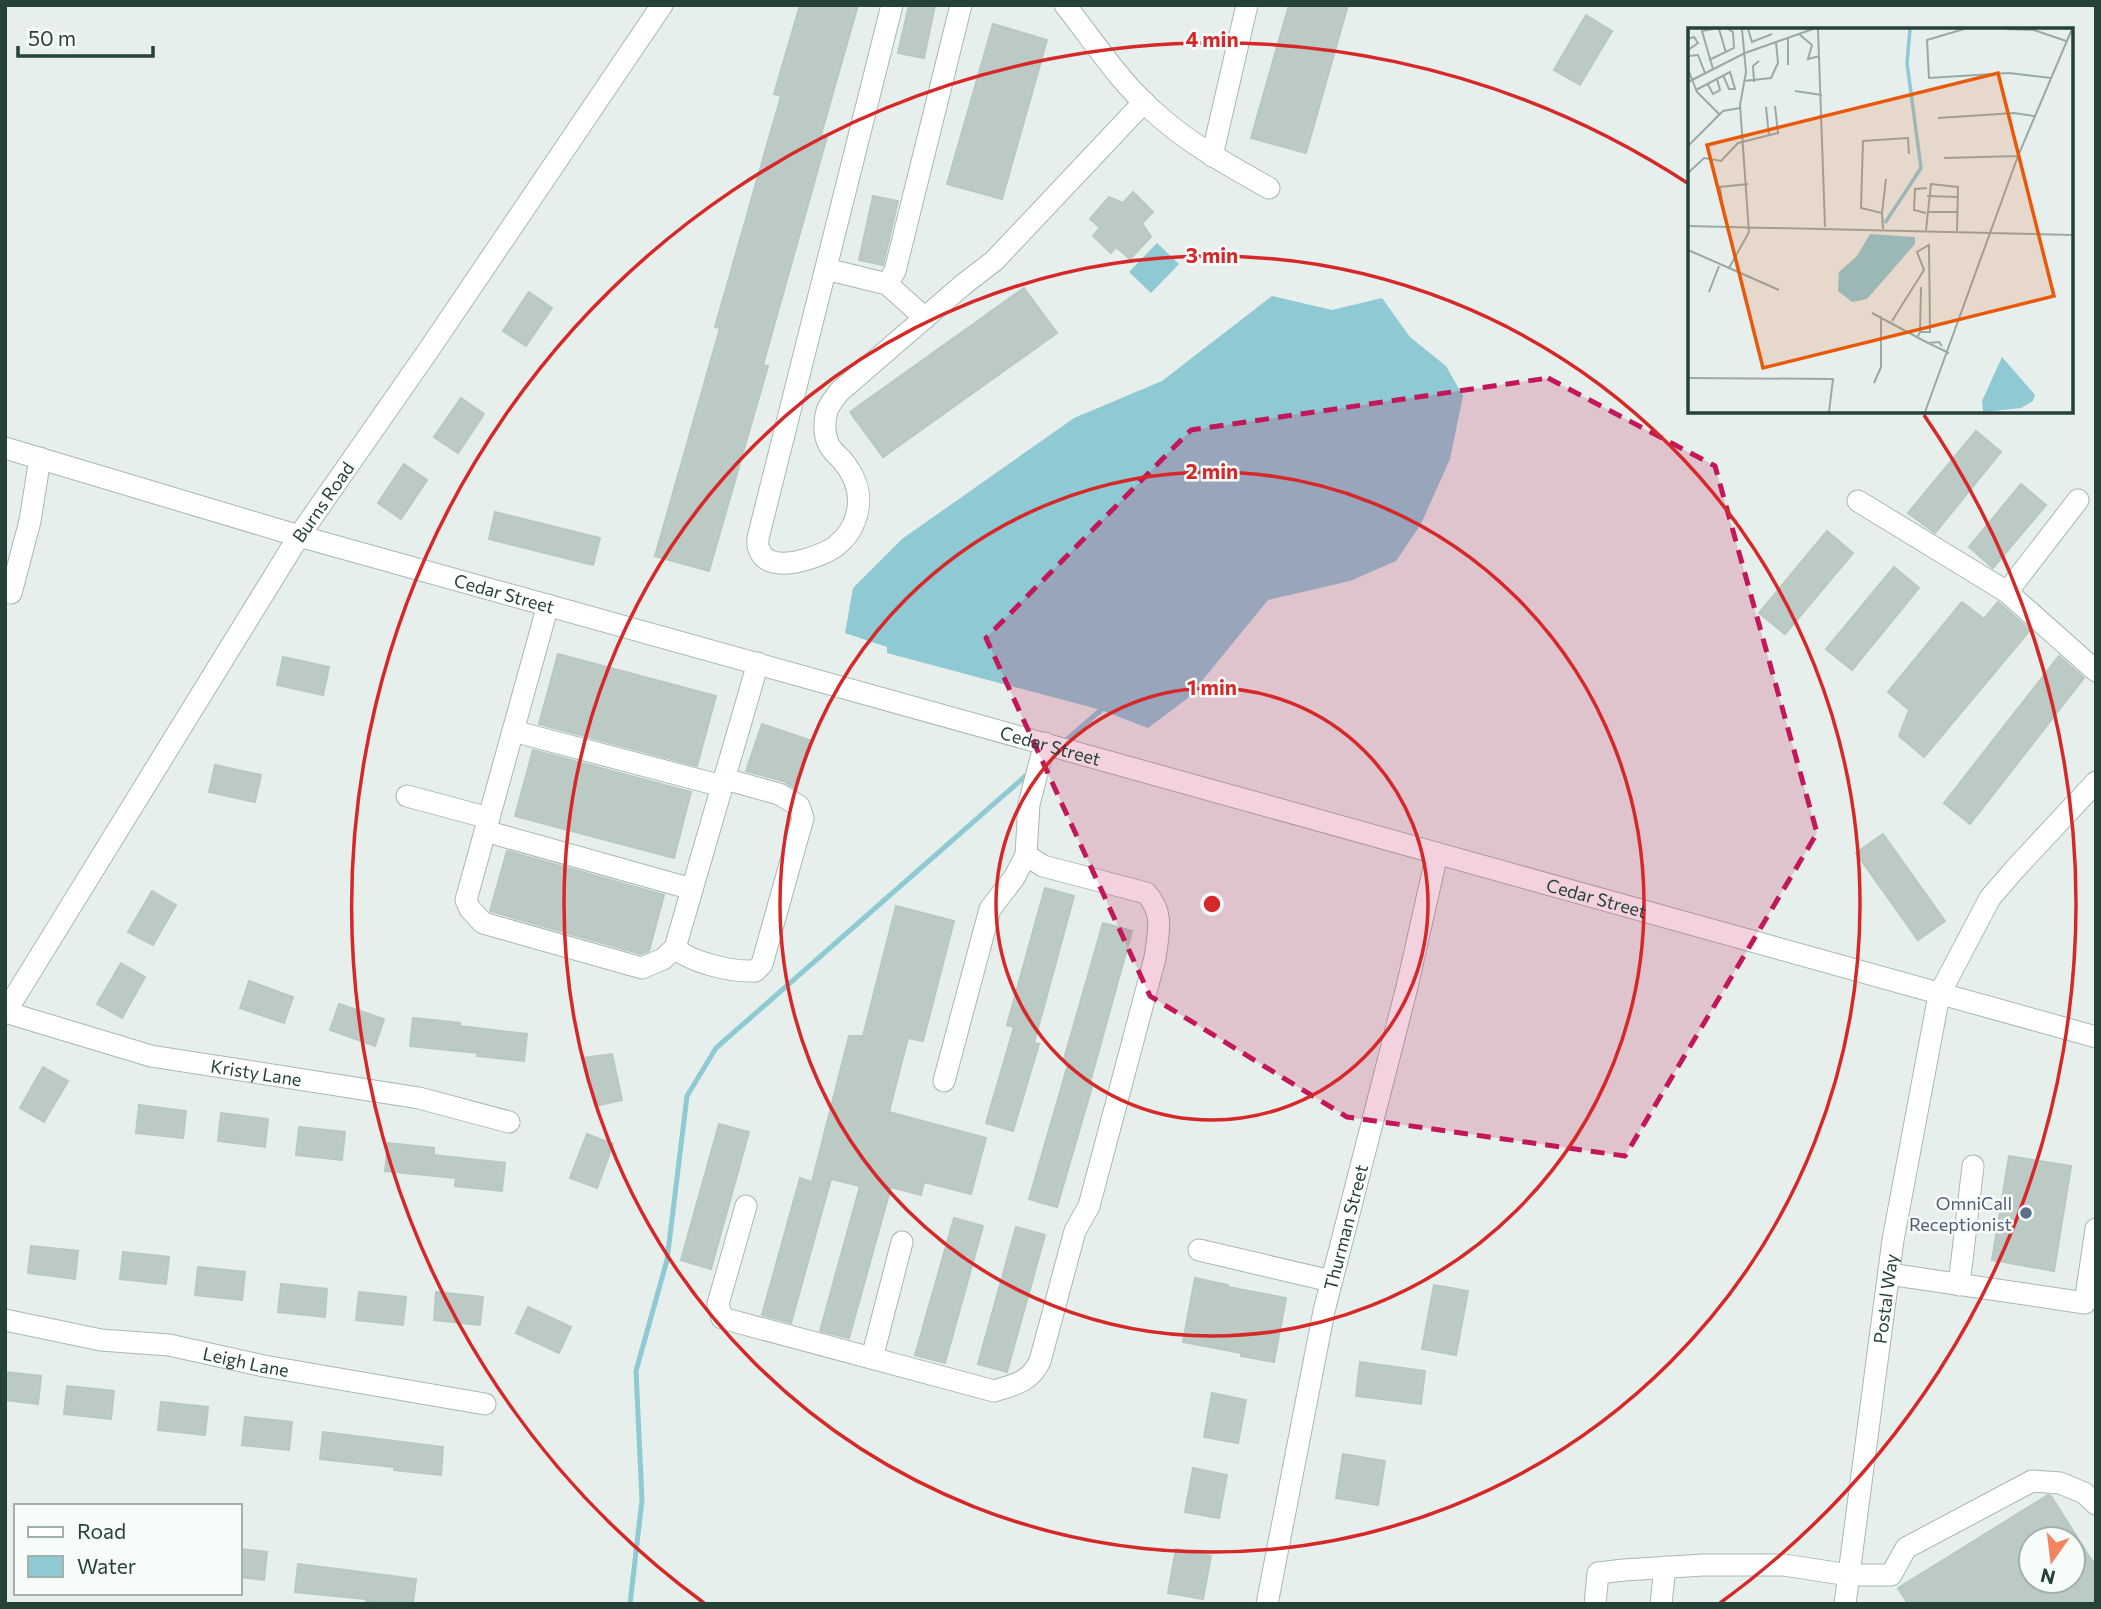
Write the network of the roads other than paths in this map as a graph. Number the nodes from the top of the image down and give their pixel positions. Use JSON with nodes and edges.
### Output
{"nodes":[{"id":1,"x":662,"y":5,"type":"edge"},
{"id":2,"x":892,"y":5,"type":"edge"},
{"id":3,"x":961,"y":5,"type":"edge"},
{"id":4,"x":1065,"y":5,"type":"edge"},
{"id":5,"x":1247,"y":5,"type":"edge"},
{"id":6,"x":1144,"y":102,"type":"junction"},
{"id":7,"x":1212,"y":156,"type":"junction"},
{"id":8,"x":1269,"y":188,"type":"dead end"},
{"id":9,"x":826,"y":269,"type":"junction"},
{"id":10,"x":887,"y":284,"type":"junction"},
{"id":11,"x":925,"y":318,"type":"junction"},
{"id":12,"x":5,"y":448,"type":"edge"},
{"id":13,"x":40,"y":458,"type":"junction"},
{"id":14,"x":2078,"y":500,"type":"dead end"},
{"id":15,"x":1858,"y":501,"type":"dead end"},
{"id":16,"x":299,"y":536,"type":"junction"},
{"id":17,"x":2007,"y":592,"type":"junction"},
{"id":18,"x":12,"y":593,"type":"dead end"},
{"id":19,"x":548,"y":605,"type":"junction"},
{"id":20,"x":758,"y":663,"type":"junction"},
{"id":21,"x":2096,"y":671,"type":"edge"},
{"id":22,"x":513,"y":731,"type":"junction"},
{"id":23,"x":1045,"y":744,"type":"junction"},
{"id":24,"x":2096,"y":782,"type":"edge"},
{"id":25,"x":723,"y":783,"type":"junction"},
{"id":26,"x":407,"y":796,"type":"dead end"},
{"id":27,"x":487,"y":824,"type":"junction"},
{"id":28,"x":1437,"y":853,"type":"junction"},
{"id":29,"x":1026,"y":855,"type":"junction"},
{"id":30,"x":692,"y":889,"type":"junction"},
{"id":31,"x":675,"y":948,"type":"junction"},
{"id":32,"x":1939,"y":995,"type":"junction"},
{"id":33,"x":5,"y":1012,"type":"edge"},
{"id":34,"x":2096,"y":1037,"type":"edge"},
{"id":35,"x":944,"y":1081,"type":"dead end"},
{"id":36,"x":509,"y":1122,"type":"dead end"},
{"id":37,"x":1973,"y":1166,"type":"dead end"},
{"id":38,"x":746,"y":1206,"type":"dead end"},
{"id":39,"x":2096,"y":1229,"type":"edge"},
{"id":40,"x":902,"y":1242,"type":"dead end"},
{"id":41,"x":1199,"y":1250,"type":"dead end"},
{"id":42,"x":1888,"y":1275,"type":"junction"},
{"id":43,"x":1331,"y":1281,"type":"junction"},
{"id":44,"x":1959,"y":1285,"type":"junction"},
{"id":45,"x":5,"y":1320,"type":"edge"},
{"id":46,"x":872,"y":1359,"type":"junction"},
{"id":47,"x":485,"y":1404,"type":"dead end"},
{"id":48,"x":2096,"y":1504,"type":"edge"},
{"id":49,"x":1665,"y":1567,"type":"junction"},
{"id":50,"x":1849,"y":1576,"type":"junction"},
{"id":51,"x":1267,"y":1604,"type":"edge"},
{"id":52,"x":1595,"y":1604,"type":"edge"},
{"id":53,"x":1661,"y":1604,"type":"edge"},
{"id":54,"x":1845,"y":1604,"type":"edge"}],
"edges":[{"from":1,"to":16,"type":"street","name":"Burns Road"},
{"from":2,"to":9,"type":"street"},
{"from":3,"to":10,"type":"street"},
{"from":4,"to":6,"type":"street"},
{"from":5,"to":7,"type":"street"},
{"from":6,"to":7,"type":"street"},
{"from":6,"to":11,"type":"street"},
{"from":7,"to":8,"type":"street"},
{"from":9,"to":10,"type":"street"},
{"from":9,"to":11,"type":"street"},
{"from":10,"to":11,"type":"street"},
{"from":12,"to":13,"type":"street","name":"Cedar Street"},
{"from":13,"to":16,"type":"street","name":"Cedar Street"},
{"from":13,"to":18,"type":"street"},
{"from":14,"to":17,"type":"street"},
{"from":15,"to":17,"type":"street"},
{"from":16,"to":19,"type":"street","name":"Cedar Street"},
{"from":16,"to":33,"type":"street","name":"Burns Road"},
{"from":17,"to":21,"type":"street"},
{"from":19,"to":20,"type":"street","name":"Cedar Street"},
{"from":19,"to":22,"type":"street"},
{"from":20,"to":23,"type":"street","name":"Cedar Street"},
{"from":20,"to":25,"type":"street"},
{"from":22,"to":25,"type":"street"},
{"from":22,"to":27,"type":"street"},
{"from":23,"to":28,"type":"street","name":"Cedar Street"},
{"from":23,"to":29,"type":"street"},
{"from":24,"to":32,"type":"street","name":"Postal Way"},
{"from":25,"to":30,"type":"street"},
{"from":25,"to":31,"type":"street"},
{"from":26,"to":27,"type":"street"},
{"from":27,"to":30,"type":"street"},
{"from":27,"to":31,"type":"street"},
{"from":28,"to":32,"type":"street","name":"Cedar Street"},
{"from":28,"to":43,"type":"street","name":"Thurman Street"},
{"from":29,"to":35,"type":"street"},
{"from":29,"to":46,"type":"street"},
{"from":30,"to":31,"type":"street"},
{"from":32,"to":34,"type":"street","name":"Cedar Street"},
{"from":32,"to":42,"type":"street","name":"Postal Way"},
{"from":33,"to":36,"type":"street","name":"Kristy Lane"},
{"from":37,"to":44,"type":"street"},
{"from":38,"to":46,"type":"street"},
{"from":39,"to":44,"type":"street"},
{"from":40,"to":46,"type":"street"},
{"from":41,"to":43,"type":"street"},
{"from":42,"to":44,"type":"street"},
{"from":42,"to":50,"type":"street","name":"Postal Way"},
{"from":43,"to":51,"type":"street","name":"Thurman Street"},
{"from":45,"to":47,"type":"street","name":"Leigh Lane"},
{"from":48,"to":50,"type":"street"},
{"from":49,"to":50,"type":"street"},
{"from":49,"to":52,"type":"street"},
{"from":49,"to":53,"type":"street"},
{"from":50,"to":54,"type":"street","name":"Postal Way"}]}
